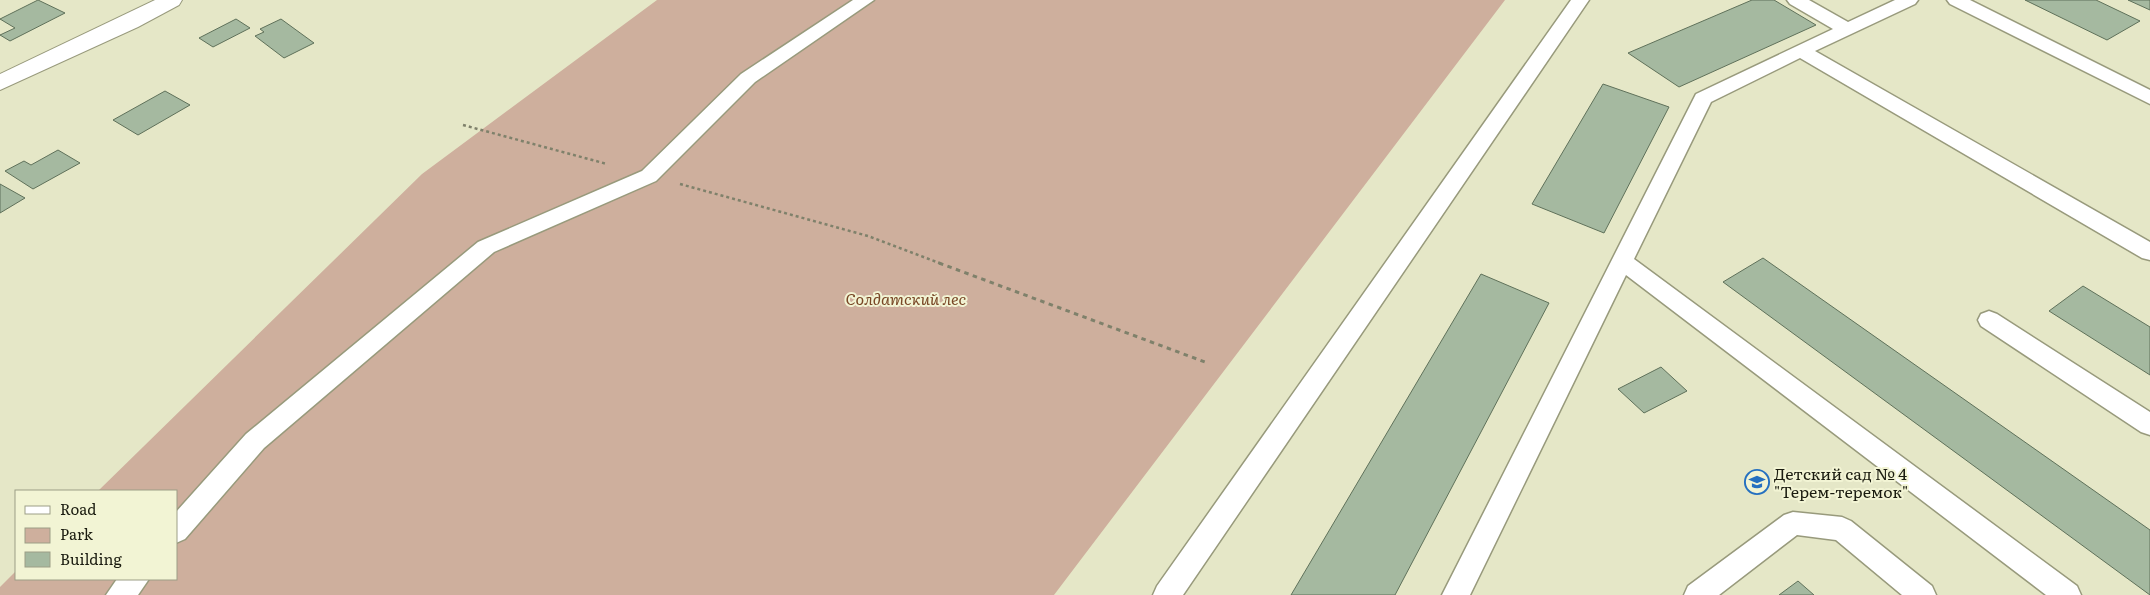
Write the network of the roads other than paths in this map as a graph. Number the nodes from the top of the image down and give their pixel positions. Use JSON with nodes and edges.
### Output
{"nodes":[{"id":1,"x":172,"y":0,"type":"edge"},
{"id":2,"x":865,"y":0,"type":"edge"},
{"id":3,"x":1580,"y":0,"type":"edge"},
{"id":4,"x":1796,"y":0,"type":"edge"},
{"id":5,"x":1908,"y":0,"type":"edge"},
{"id":6,"x":1956,"y":0,"type":"edge"},
{"id":7,"x":1847,"y":29,"type":"junction"},
{"id":8,"x":1801,"y":51,"type":"junction"},
{"id":9,"x":0,"y":83,"type":"edge"},
{"id":10,"x":2150,"y":98,"type":"edge"},
{"id":11,"x":2150,"y":252,"type":"edge"},
{"id":12,"x":1622,"y":262,"type":"junction"},
{"id":13,"x":1989,"y":320,"type":"dead end"},
{"id":14,"x":2150,"y":425,"type":"edge"},
{"id":15,"x":178,"y":529,"type":"edge"},
{"id":16,"x":134,"y":580,"type":"edge"},
{"id":17,"x":120,"y":595,"type":"edge"},
{"id":18,"x":1167,"y":595,"type":"edge"},
{"id":19,"x":1456,"y":595,"type":"edge"},
{"id":20,"x":1698,"y":595,"type":"edge"},
{"id":21,"x":1922,"y":595,"type":"edge"},
{"id":22,"x":2067,"y":595,"type":"edge"}],
"edges":[{"from":1,"to":9,"type":"street"},
{"from":2,"to":15,"type":"lane"},
{"from":3,"to":18,"type":"lane"},
{"from":4,"to":7,"type":"lane"},
{"from":5,"to":7,"type":"lane"},
{"from":6,"to":10,"type":"lane"},
{"from":7,"to":8,"type":"lane"},
{"from":8,"to":11,"type":"lane"},
{"from":8,"to":12,"type":"lane"},
{"from":12,"to":19,"type":"lane"},
{"from":12,"to":22,"type":"lane"},
{"from":13,"to":14,"type":"lane"},
{"from":16,"to":17,"type":"lane"},
{"from":20,"to":21,"type":"lane"}]}
